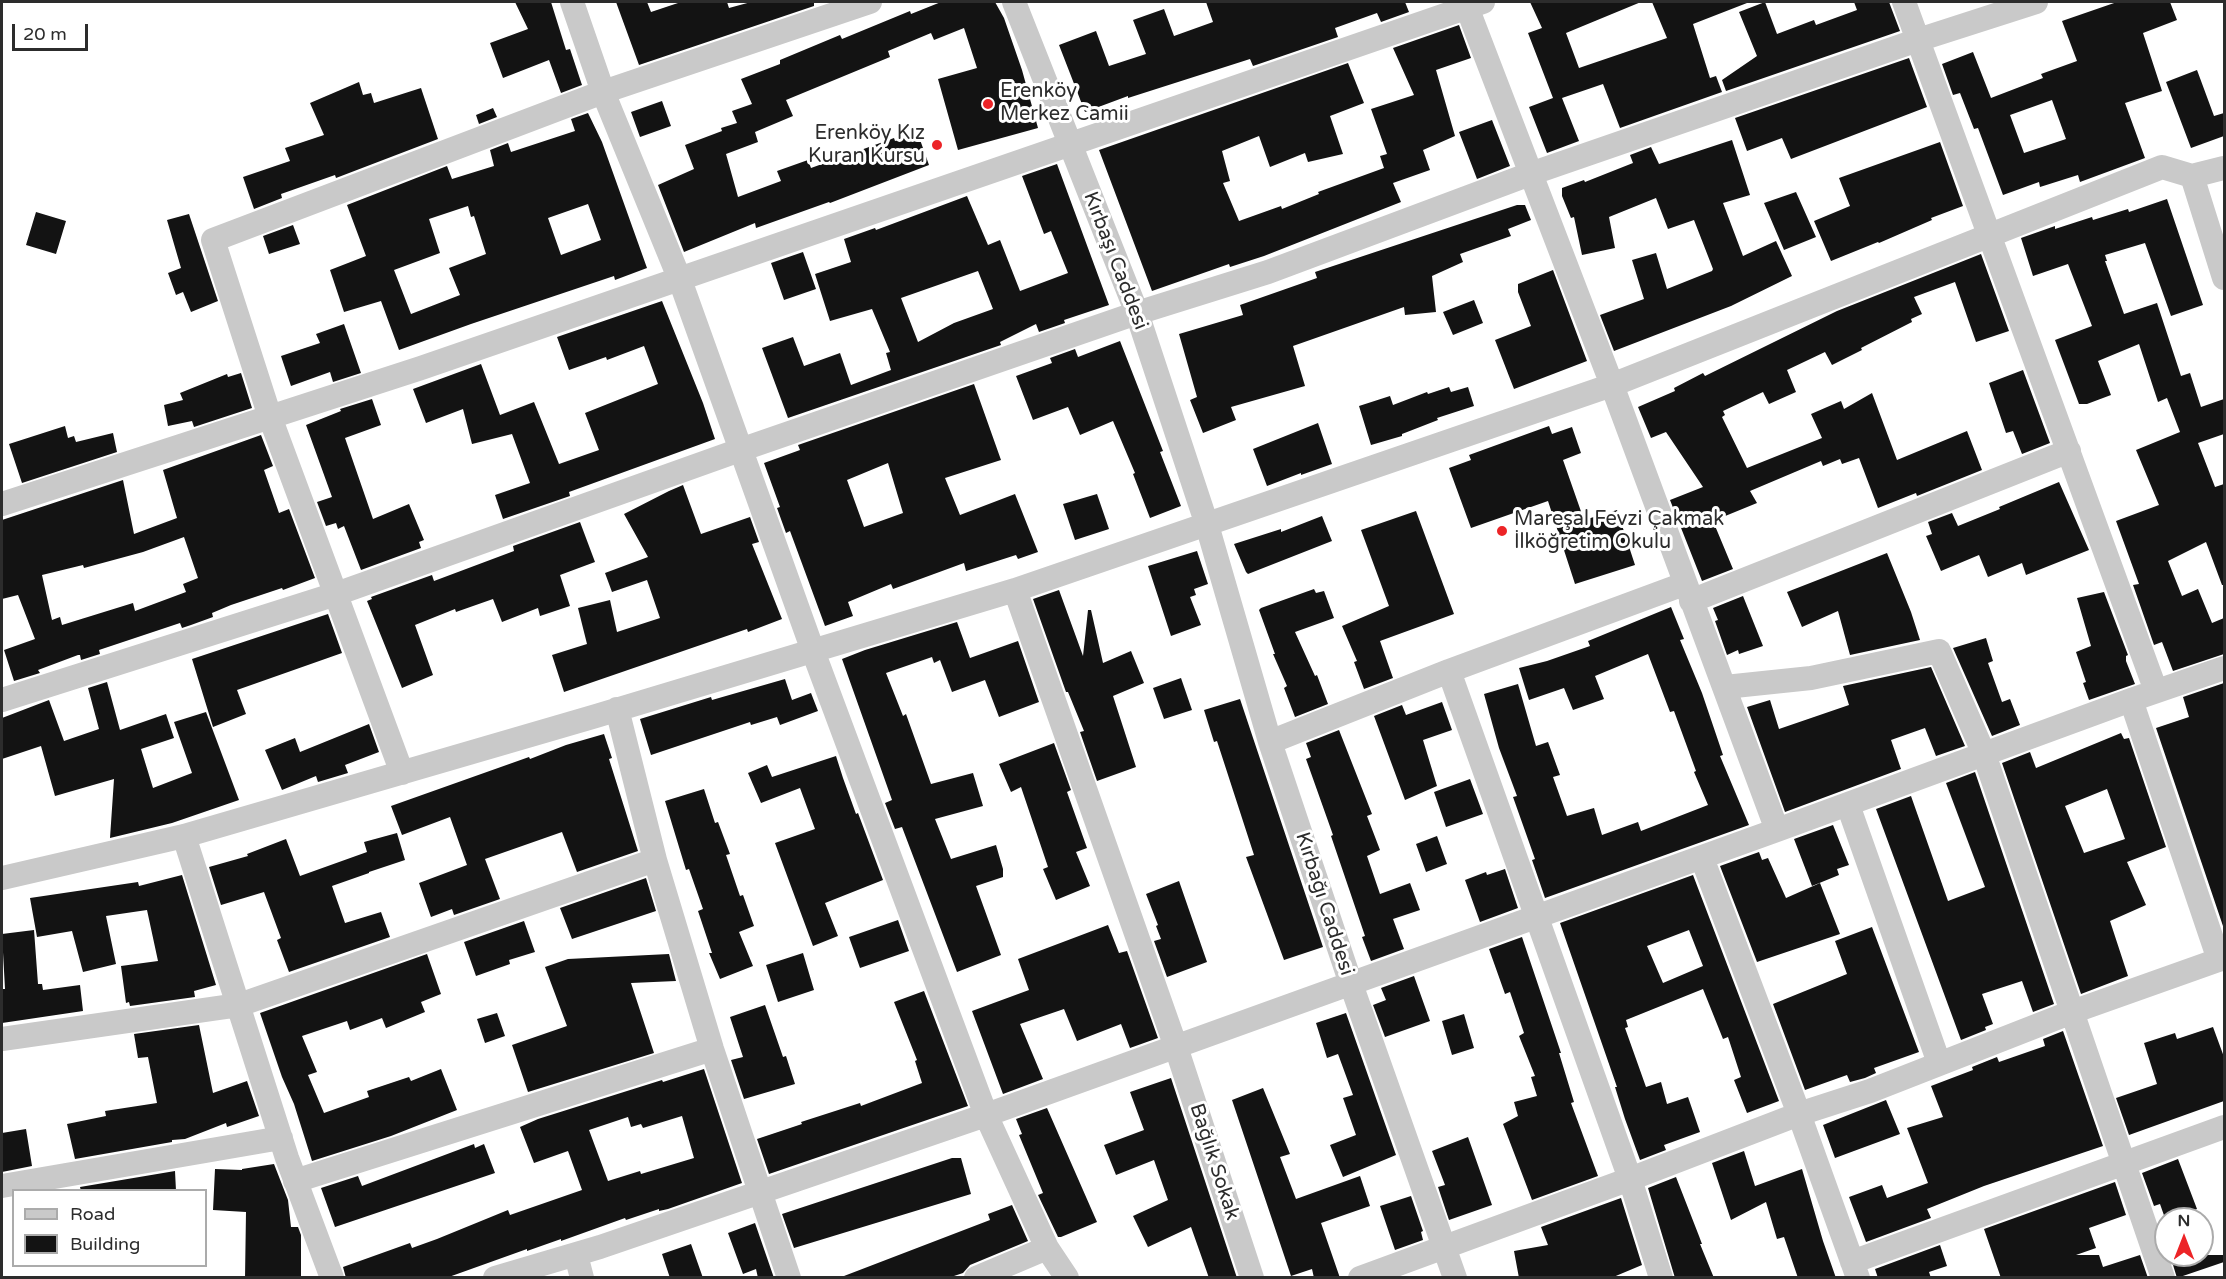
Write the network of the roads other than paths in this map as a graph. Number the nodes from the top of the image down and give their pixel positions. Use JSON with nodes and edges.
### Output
{"nodes":[{"id":1,"x":572,"y":2,"type":"edge"},
{"id":2,"x":870,"y":2,"type":"edge"},
{"id":3,"x":1014,"y":2,"type":"edge"},
{"id":4,"x":1904,"y":2,"type":"edge"},
{"id":5,"x":2036,"y":2,"type":"edge"},
{"id":6,"x":1472,"y":3,"type":"edge"},
{"id":7,"x":1918,"y":40,"type":"junction"},
{"id":8,"x":603,"y":92,"type":"junction"},
{"id":9,"x":1070,"y":144,"type":"junction"},
{"id":10,"x":2224,"y":168,"type":"edge"},
{"id":11,"x":1530,"y":174,"type":"junction"},
{"id":12,"x":2192,"y":176,"type":"junction"},
{"id":13,"x":1991,"y":235,"type":"junction"},
{"id":14,"x":2224,"y":278,"type":"edge"},
{"id":15,"x":680,"y":280,"type":"junction"},
{"id":16,"x":1137,"y":313,"type":"junction"},
{"id":17,"x":1612,"y":385,"type":"junction"},
{"id":18,"x":270,"y":417,"type":"junction"},
{"id":19,"x":740,"y":450,"type":"junction"},
{"id":20,"x":2069,"y":451,"type":"junction"},
{"id":21,"x":2,"y":504,"type":"edge"},
{"id":22,"x":1207,"y":525,"type":"junction"},
{"id":23,"x":1015,"y":590,"type":"junction"},
{"id":24,"x":1688,"y":592,"type":"junction"},
{"id":25,"x":336,"y":594,"type":"junction"},
{"id":26,"x":813,"y":651,"type":"junction"},
{"id":27,"x":2224,"y":668,"type":"edge"},
{"id":28,"x":1449,"y":671,"type":"junction"},
{"id":29,"x":1725,"y":687,"type":"junction"},
{"id":30,"x":2156,"y":691,"type":"junction"},
{"id":31,"x":2,"y":700,"type":"edge"},
{"id":32,"x":2131,"y":700,"type":"junction"},
{"id":33,"x":617,"y":709,"type":"junction"},
{"id":34,"x":1270,"y":742,"type":"junction"},
{"id":35,"x":1984,"y":754,"type":"junction"},
{"id":36,"x":402,"y":773,"type":"junction"},
{"id":37,"x":1848,"y":805,"type":"junction"},
{"id":38,"x":1777,"y":831,"type":"junction"},
{"id":39,"x":184,"y":836,"type":"junction"},
{"id":40,"x":1702,"y":858,"type":"junction"},
{"id":41,"x":655,"y":860,"type":"junction"},
{"id":42,"x":2,"y":878,"type":"edge"},
{"id":43,"x":1536,"y":918,"type":"junction"},
{"id":44,"x":2222,"y":959,"type":"edge"},
{"id":45,"x":1351,"y":984,"type":"junction"},
{"id":46,"x":239,"y":1005,"type":"junction"},
{"id":47,"x":2072,"y":1012,"type":"junction"},
{"id":48,"x":2,"y":1039,"type":"edge"},
{"id":49,"x":1176,"y":1047,"type":"junction"},
{"id":50,"x":712,"y":1049,"type":"junction"},
{"id":51,"x":1940,"y":1063,"type":"junction"},
{"id":52,"x":1800,"y":1113,"type":"junction"},
{"id":53,"x":986,"y":1115,"type":"junction"},
{"id":54,"x":2224,"y":1127,"type":"edge"},
{"id":55,"x":280,"y":1138,"type":"junction"},
{"id":56,"x":2124,"y":1164,"type":"junction"},
{"id":57,"x":1630,"y":1179,"type":"junction"},
{"id":58,"x":295,"y":1181,"type":"junction"},
{"id":59,"x":2,"y":1186,"type":"edge"},
{"id":60,"x":760,"y":1193,"type":"junction"},
{"id":61,"x":1444,"y":1247,"type":"junction"},
{"id":62,"x":1047,"y":1248,"type":"junction"},
{"id":63,"x":579,"y":1266,"type":"edge"},
{"id":64,"x":1855,"y":1270,"type":"edge"},
{"id":65,"x":332,"y":1278,"type":"edge"},
{"id":66,"x":495,"y":1278,"type":"edge"},
{"id":67,"x":789,"y":1278,"type":"edge"},
{"id":68,"x":976,"y":1278,"type":"edge"},
{"id":69,"x":1067,"y":1278,"type":"edge"},
{"id":70,"x":1252,"y":1278,"type":"edge"},
{"id":71,"x":1360,"y":1278,"type":"edge"},
{"id":72,"x":1455,"y":1278,"type":"edge"},
{"id":73,"x":1661,"y":1278,"type":"edge"},
{"id":74,"x":2163,"y":1278,"type":"edge"}],
"edges":[{"from":1,"to":8,"type":"street"},
{"from":2,"to":8,"type":"street"},
{"from":3,"to":9,"type":"street","name":"Kırbaşı Caddesi"},
{"from":4,"to":7,"type":"street"},
{"from":5,"to":7,"type":"street"},
{"from":6,"to":9,"type":"street"},
{"from":6,"to":11,"type":"street"},
{"from":7,"to":11,"type":"street"},
{"from":7,"to":13,"type":"street"},
{"from":8,"to":15,"type":"street"},
{"from":8,"to":18,"type":"street"},
{"from":9,"to":15,"type":"street"},
{"from":9,"to":16,"type":"street","name":"Kırbaşı Caddesi"},
{"from":10,"to":12,"type":"street"},
{"from":11,"to":16,"type":"street"},
{"from":11,"to":17,"type":"street"},
{"from":12,"to":13,"type":"street"},
{"from":12,"to":14,"type":"street"},
{"from":13,"to":17,"type":"street"},
{"from":13,"to":20,"type":"street"},
{"from":15,"to":18,"type":"street"},
{"from":15,"to":19,"type":"street"},
{"from":16,"to":19,"type":"street"},
{"from":16,"to":22,"type":"street","name":"Kırbaşı Caddesi"},
{"from":17,"to":22,"type":"street"},
{"from":17,"to":24,"type":"street"},
{"from":18,"to":21,"type":"street"},
{"from":18,"to":25,"type":"street"},
{"from":19,"to":25,"type":"street"},
{"from":19,"to":26,"type":"street"},
{"from":20,"to":24,"type":"street"},
{"from":20,"to":30,"type":"street"},
{"from":22,"to":23,"type":"street"},
{"from":22,"to":34,"type":"street","name":"Kırbağı Caddesi"},
{"from":23,"to":26,"type":"street"},
{"from":23,"to":49,"type":"street","name":"Bağlık Sokak"},
{"from":24,"to":28,"type":"street"},
{"from":24,"to":29,"type":"street"},
{"from":25,"to":31,"type":"street"},
{"from":25,"to":36,"type":"street"},
{"from":26,"to":33,"type":"street"},
{"from":26,"to":53,"type":"street"},
{"from":27,"to":30,"type":"street"},
{"from":28,"to":34,"type":"street"},
{"from":28,"to":43,"type":"street"},
{"from":29,"to":35,"type":"street"},
{"from":29,"to":38,"type":"street"},
{"from":30,"to":32,"type":"street"},
{"from":32,"to":35,"type":"street"},
{"from":32,"to":44,"type":"street"},
{"from":33,"to":36,"type":"street"},
{"from":33,"to":41,"type":"street"},
{"from":34,"to":45,"type":"street","name":"Kırbağı Caddesi"},
{"from":35,"to":37,"type":"street"},
{"from":35,"to":47,"type":"street"},
{"from":36,"to":39,"type":"street"},
{"from":37,"to":38,"type":"street"},
{"from":37,"to":51,"type":"street"},
{"from":38,"to":40,"type":"street"},
{"from":39,"to":42,"type":"street"},
{"from":39,"to":46,"type":"street"},
{"from":40,"to":43,"type":"street"},
{"from":40,"to":52,"type":"street"},
{"from":41,"to":46,"type":"street"},
{"from":41,"to":50,"type":"street"},
{"from":43,"to":45,"type":"street"},
{"from":43,"to":57,"type":"street"},
{"from":44,"to":47,"type":"street"},
{"from":45,"to":49,"type":"street"},
{"from":45,"to":61,"type":"street","name":"Kırbağı Caddesi"},
{"from":46,"to":48,"type":"street"},
{"from":46,"to":55,"type":"street"},
{"from":47,"to":51,"type":"street"},
{"from":47,"to":56,"type":"street"},
{"from":49,"to":53,"type":"street"},
{"from":49,"to":70,"type":"street","name":"Bağlık Sokak"},
{"from":50,"to":58,"type":"street"},
{"from":50,"to":60,"type":"street"},
{"from":51,"to":52,"type":"street"},
{"from":52,"to":57,"type":"street"},
{"from":52,"to":64,"type":"street"},
{"from":53,"to":60,"type":"street"},
{"from":53,"to":62,"type":"street"},
{"from":54,"to":56,"type":"street"},
{"from":55,"to":58,"type":"street"},
{"from":55,"to":59,"type":"street"},
{"from":56,"to":64,"type":"street"},
{"from":56,"to":74,"type":"street"},
{"from":57,"to":61,"type":"street"},
{"from":57,"to":73,"type":"street"},
{"from":58,"to":65,"type":"street"},
{"from":60,"to":63,"type":"street"},
{"from":60,"to":67,"type":"street"},
{"from":61,"to":71,"type":"street"},
{"from":61,"to":72,"type":"street","name":"Kırbağı Caddesi"},
{"from":62,"to":68,"type":"street"},
{"from":62,"to":69,"type":"street"},
{"from":63,"to":66,"type":"street"}]}
